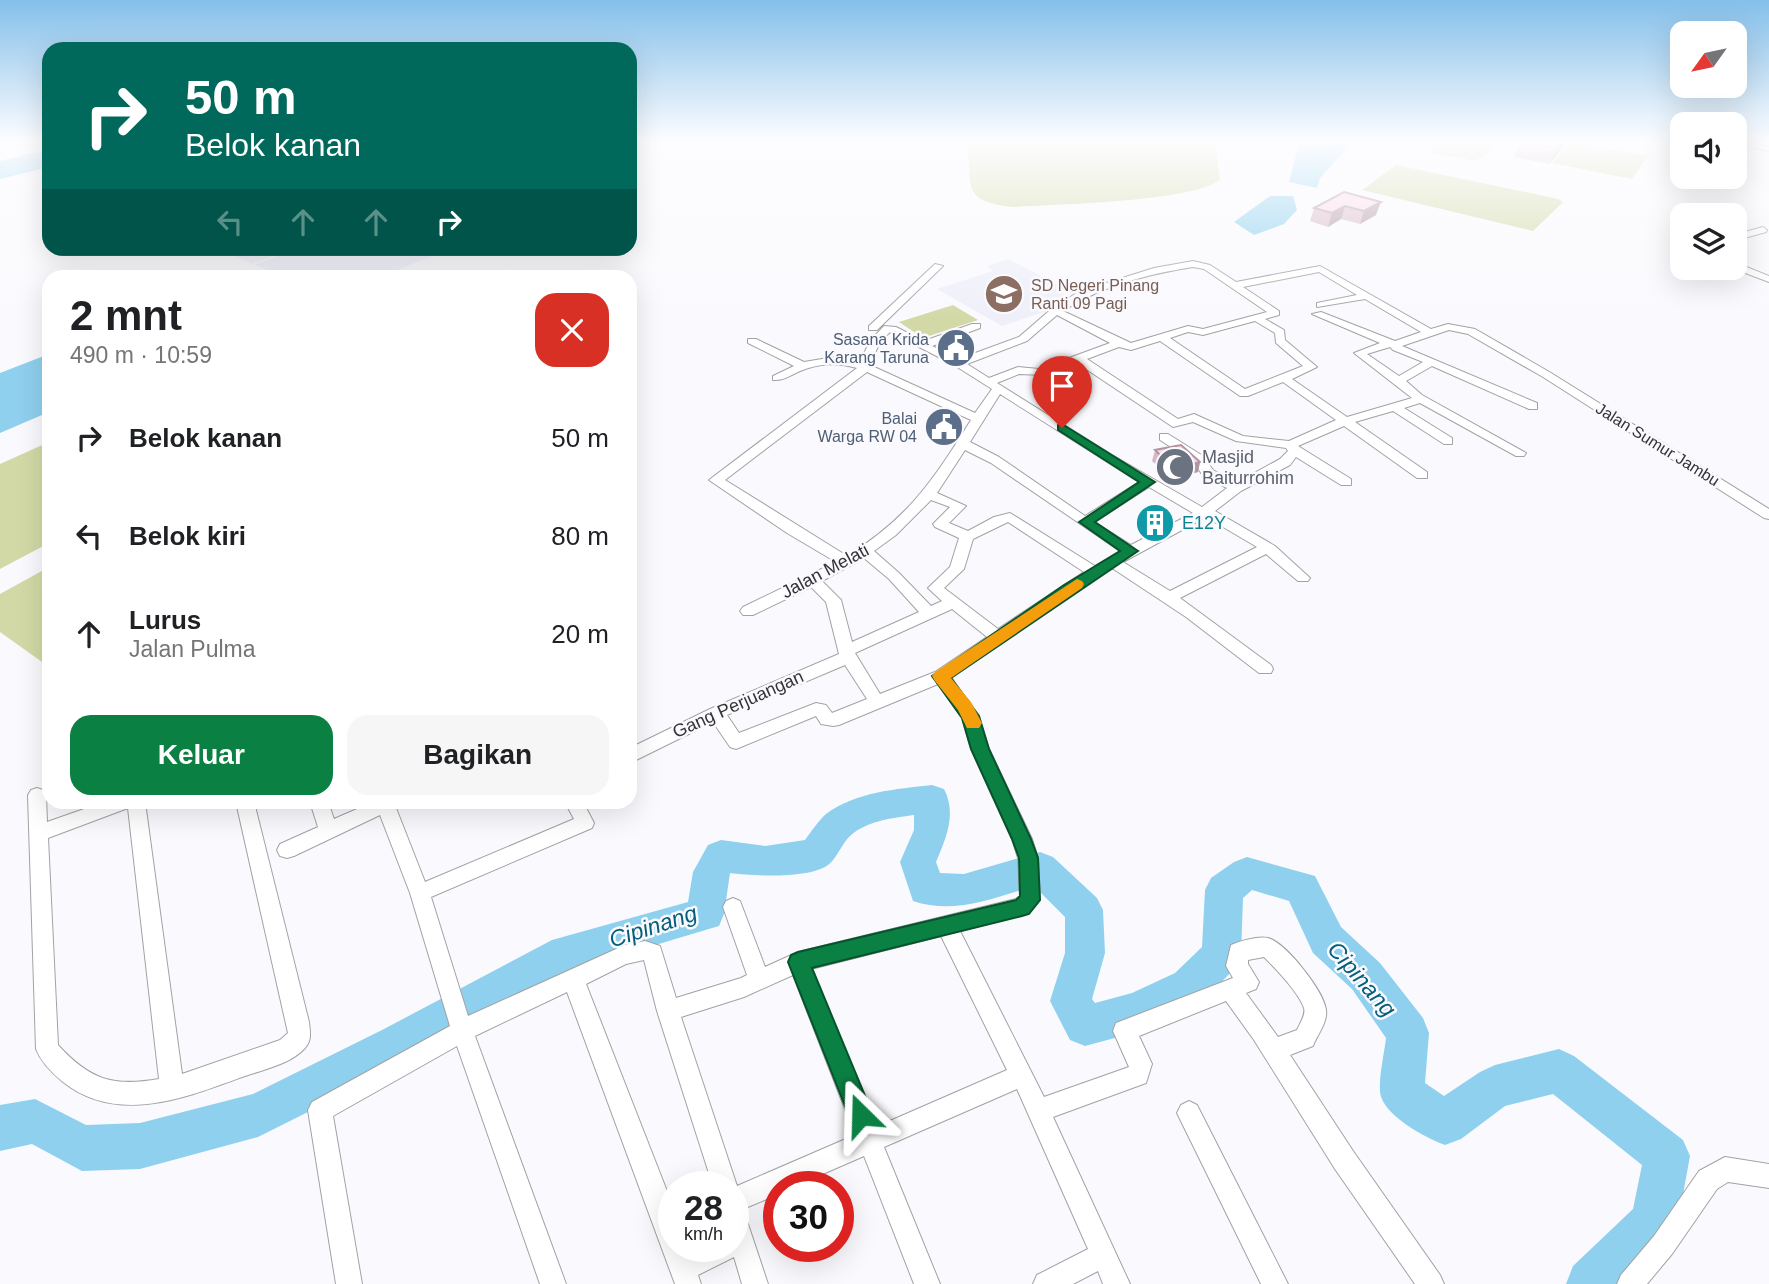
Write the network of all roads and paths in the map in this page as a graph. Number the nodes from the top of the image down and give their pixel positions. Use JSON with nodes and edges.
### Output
{"nodes":[{"id":1,"x":1763,"y":230,"type":"dead end"},
{"id":2,"x":1750,"y":234,"type":"junction"},
{"id":3,"x":1747,"y":235,"type":"edge"},
{"id":4,"x":1769,"y":240,"type":"edge"},
{"id":5,"x":938,"y":266,"type":"dead end"},
{"id":6,"x":1747,"y":270,"type":"edge"},
{"id":7,"x":1769,"y":279,"type":"edge"},
{"id":8,"x":1233,"y":286,"type":"junction"},
{"id":9,"x":1365,"y":296,"type":"junction"},
{"id":10,"x":1056,"y":312,"type":"junction"},
{"id":11,"x":1258,"y":318,"type":"junction"},
{"id":12,"x":976,"y":326,"type":"dead end"},
{"id":13,"x":873,"y":328,"type":"dead end"},
{"id":14,"x":1430,"y":333,"type":"junction"},
{"id":15,"x":1161,"y":337,"type":"junction"},
{"id":16,"x":752,"y":341,"type":"dead end"},
{"id":17,"x":1119,"y":343,"type":"junction"},
{"id":18,"x":1392,"y":344,"type":"junction"},
{"id":19,"x":924,"y":345,"type":"junction"},
{"id":20,"x":1077,"y":358,"type":"junction"},
{"id":21,"x":1432,"y":362,"type":"junction"},
{"id":22,"x":958,"y":363,"type":"junction"},
{"id":23,"x":802,"y":365,"type":"junction"},
{"id":24,"x":867,"y":367,"type":"junction"},
{"id":25,"x":777,"y":378,"type":"dead end"},
{"id":26,"x":1284,"y":378,"type":"junction"},
{"id":27,"x":1398,"y":381,"type":"junction"},
{"id":28,"x":991,"y":387,"type":"junction"},
{"id":29,"x":1418,"y":397,"type":"junction"},
{"id":30,"x":1533,"y":406,"type":"dead end"},
{"id":31,"x":1395,"y":407,"type":"junction"},
{"id":32,"x":976,"y":418,"type":"junction"},
{"id":33,"x":1343,"y":422,"type":"junction"},
{"id":34,"x":1164,"y":437,"type":"dead end"},
{"id":35,"x":1448,"y":441,"type":"dead end"},
{"id":36,"x":962,"y":443,"type":"junction"},
{"id":37,"x":1292,"y":448,"type":"junction"},
{"id":38,"x":1520,"y":453,"type":"dead end"},
{"id":39,"x":1422,"y":475,"type":"dead end"},
{"id":40,"x":1346,"y":481,"type":"dead end"},
{"id":41,"x":1149,"y":482,"type":"junction"},
{"id":42,"x":1236,"y":488,"type":"junction"},
{"id":43,"x":929,"y":494,"type":"junction"},
{"id":44,"x":1204,"y":512,"type":"junction"},
{"id":45,"x":1769,"y":515,"type":"edge"},
{"id":46,"x":1086,"y":522,"type":"junction"},
{"id":47,"x":967,"y":536,"type":"junction"},
{"id":48,"x":1266,"y":548,"type":"junction"},
{"id":49,"x":1130,"y":551,"type":"junction"},
{"id":50,"x":866,"y":552,"type":"junction"},
{"id":51,"x":847,"y":562,"type":"junction"},
{"id":52,"x":1114,"y":563,"type":"junction"},
{"id":53,"x":1095,"y":573,"type":"junction"},
{"id":54,"x":1303,"y":578,"type":"dead end"},
{"id":55,"x":811,"y":580,"type":"junction"},
{"id":56,"x":1170,"y":597,"type":"junction"},
{"id":57,"x":952,"y":603,"type":"junction"},
{"id":58,"x":748,"y":611,"type":"dead end"},
{"id":59,"x":930,"y":614,"type":"junction"},
{"id":60,"x":997,"y":637,"type":"junction"},
{"id":61,"x":847,"y":654,"type":"junction"},
{"id":62,"x":1265,"y":669,"type":"dead end"},
{"id":63,"x":941,"y":676,"type":"junction"},
{"id":64,"x":877,"y":702,"type":"junction"},
{"id":65,"x":716,"y":713,"type":"junction"},
{"id":66,"x":637,"y":752,"type":"edge"},
{"id":67,"x":37,"y":795,"type":"dead end"},
{"id":68,"x":105,"y":809,"type":"edge"},
{"id":69,"x":137,"y":809,"type":"edge"},
{"id":70,"x":247,"y":809,"type":"edge"},
{"id":71,"x":321,"y":809,"type":"edge"},
{"id":72,"x":376,"y":809,"type":"edge"},
{"id":73,"x":390,"y":809,"type":"edge"},
{"id":74,"x":578,"y":809,"type":"edge"},
{"id":75,"x":329,"y":832,"type":"junction"},
{"id":76,"x":38,"y":834,"type":"junction"},
{"id":77,"x":288,"y":850,"type":"dead end"},
{"id":78,"x":420,"y":893,"type":"junction"},
{"id":79,"x":733,"y":907,"type":"dead end"},
{"id":80,"x":947,"y":926,"type":"junction"},
{"id":81,"x":798,"y":962,"type":"junction"},
{"id":82,"x":573,"y":979,"type":"junction"},
{"id":83,"x":760,"y":981,"type":"junction"},
{"id":84,"x":1232,"y":991,"type":"junction"},
{"id":85,"x":668,"y":1012,"type":"junction"},
{"id":86,"x":463,"y":1028,"type":"junction"},
{"id":87,"x":1273,"y":1050,"type":"junction"},
{"id":88,"x":1022,"y":1075,"type":"junction"},
{"id":89,"x":172,"y":1089,"type":"junction"},
{"id":90,"x":1039,"y":1110,"type":"junction"},
{"id":91,"x":1189,"y":1113,"type":"dead end"},
{"id":92,"x":871,"y":1141,"type":"junction"},
{"id":93,"x":720,"y":1171,"type":"edge"},
{"id":94,"x":1769,"y":1176,"type":"edge"},
{"id":95,"x":749,"y":1194,"type":"edge"},
{"id":96,"x":658,"y":1203,"type":"edge"},
{"id":97,"x":1104,"y":1254,"type":"junction"},
{"id":98,"x":744,"y":1262,"type":"edge"},
{"id":99,"x":349,"y":1284,"type":"edge"},
{"id":100,"x":554,"y":1284,"type":"edge"},
{"id":101,"x":755,"y":1284,"type":"edge"},
{"id":102,"x":927,"y":1284,"type":"edge"},
{"id":103,"x":1046,"y":1284,"type":"edge"},
{"id":104,"x":1117,"y":1284,"type":"edge"},
{"id":105,"x":1275,"y":1284,"type":"edge"},
{"id":106,"x":1431,"y":1284,"type":"edge"},
{"id":107,"x":1630,"y":1284,"type":"edge"}],
"edges":[{"from":1,"to":2,"type":"street"},
{"from":2,"to":3,"type":"street"},
{"from":2,"to":4,"type":"street"},
{"from":5,"to":13,"type":"street"},
{"from":6,"to":7,"type":"street"},
{"from":8,"to":9,"type":"street"},
{"from":8,"to":10,"type":"street"},
{"from":8,"to":11,"type":"street"},
{"from":9,"to":14,"type":"street"},
{"from":9,"to":18,"type":"street"},
{"from":10,"to":17,"type":"street"},
{"from":10,"to":22,"type":"street"},
{"from":11,"to":15,"type":"street"},
{"from":11,"to":26,"type":"street"},
{"from":12,"to":19,"type":"street"},
{"from":14,"to":18,"type":"street","name":"Jalan Sumur Jambu"},
{"from":14,"to":45,"type":"street","name":"Jalan Sumur Jambu"},
{"from":15,"to":17,"type":"street"},
{"from":15,"to":26,"type":"street"},
{"from":16,"to":23,"type":"street"},
{"from":17,"to":20,"type":"street"},
{"from":18,"to":21,"type":"street"},
{"from":18,"to":27,"type":"street","name":"Jalan Sumur Jambu"},
{"from":19,"to":22,"type":"street"},
{"from":19,"to":24,"type":"street"},
{"from":20,"to":28,"type":"street"},
{"from":20,"to":37,"type":"street"},
{"from":21,"to":27,"type":"street"},
{"from":21,"to":30,"type":"street"},
{"from":22,"to":28,"type":"street"},
{"from":23,"to":24,"type":"street"},
{"from":23,"to":25,"type":"street"},
{"from":24,"to":32,"type":"street"},
{"from":24,"to":51,"type":"street"},
{"from":26,"to":33,"type":"street"},
{"from":27,"to":29,"type":"street"},
{"from":28,"to":32,"type":"street","name":"Jalan Melati"},
{"from":28,"to":41,"type":"street"},
{"from":29,"to":31,"type":"street"},
{"from":29,"to":38,"type":"street"},
{"from":31,"to":33,"type":"street"},
{"from":31,"to":35,"type":"street"},
{"from":32,"to":36,"type":"street","name":"Jalan Melati"},
{"from":33,"to":37,"type":"street"},
{"from":33,"to":39,"type":"street"},
{"from":34,"to":42,"type":"street"},
{"from":36,"to":43,"type":"street","name":"Jalan Melati"},
{"from":36,"to":46,"type":"street"},
{"from":37,"to":40,"type":"street"},
{"from":37,"to":42,"type":"street"},
{"from":41,"to":44,"type":"street"},
{"from":41,"to":46,"type":"street"},
{"from":42,"to":44,"type":"street"},
{"from":43,"to":47,"type":"street"},
{"from":43,"to":50,"type":"street","name":"Jalan Melati"},
{"from":44,"to":48,"type":"street"},
{"from":44,"to":49,"type":"street"},
{"from":46,"to":49,"type":"street"},
{"from":47,"to":53,"type":"street"},
{"from":47,"to":57,"type":"street"},
{"from":48,"to":54,"type":"street"},
{"from":48,"to":56,"type":"street"},
{"from":49,"to":52,"type":"street"},
{"from":50,"to":51,"type":"street","name":"Jalan Melati"},
{"from":50,"to":59,"type":"street"},
{"from":51,"to":55,"type":"street","name":"Jalan Melati"},
{"from":52,"to":53,"type":"street"},
{"from":52,"to":56,"type":"street"},
{"from":53,"to":60,"type":"street"},
{"from":55,"to":58,"type":"street","name":"Jalan Melati"},
{"from":55,"to":61,"type":"street"},
{"from":56,"to":62,"type":"street"},
{"from":57,"to":59,"type":"street","name":"Gang Perjuangan"},
{"from":57,"to":60,"type":"street"},
{"from":59,"to":61,"type":"street","name":"Gang Perjuangan"},
{"from":60,"to":63,"type":"street"},
{"from":61,"to":64,"type":"street"},
{"from":61,"to":65,"type":"street","name":"Gang Perjuangan"},
{"from":63,"to":64,"type":"street"},
{"from":63,"to":80,"type":"street"},
{"from":64,"to":65,"type":"street"},
{"from":65,"to":66,"type":"street","name":"Gang Perjuangan"},
{"from":67,"to":76,"type":"street"},
{"from":68,"to":76,"type":"street"},
{"from":69,"to":89,"type":"street"},
{"from":70,"to":89,"type":"street"},
{"from":71,"to":75,"type":"street"},
{"from":72,"to":75,"type":"street"},
{"from":73,"to":78,"type":"street"},
{"from":74,"to":78,"type":"street"},
{"from":75,"to":77,"type":"street"},
{"from":76,"to":89,"type":"street"},
{"from":78,"to":86,"type":"street"},
{"from":79,"to":83,"type":"street"},
{"from":80,"to":81,"type":"street"},
{"from":80,"to":88,"type":"street"},
{"from":81,"to":83,"type":"street"},
{"from":81,"to":92,"type":"street"},
{"from":82,"to":85,"type":"street"},
{"from":82,"to":86,"type":"street"},
{"from":82,"to":96,"type":"street"},
{"from":83,"to":85,"type":"street"},
{"from":84,"to":87,"type":"street"},
{"from":84,"to":87,"type":"street"},
{"from":84,"to":90,"type":"street"},
{"from":85,"to":93,"type":"street"},
{"from":86,"to":99,"type":"street"},
{"from":86,"to":100,"type":"street"},
{"from":87,"to":106,"type":"street"},
{"from":88,"to":90,"type":"street"},
{"from":88,"to":92,"type":"street"},
{"from":90,"to":97,"type":"street"},
{"from":91,"to":105,"type":"street"},
{"from":92,"to":95,"type":"street"},
{"from":92,"to":102,"type":"street"},
{"from":94,"to":107,"type":"street"},
{"from":97,"to":103,"type":"street"},
{"from":97,"to":104,"type":"street"},
{"from":98,"to":101,"type":"street"}]}
